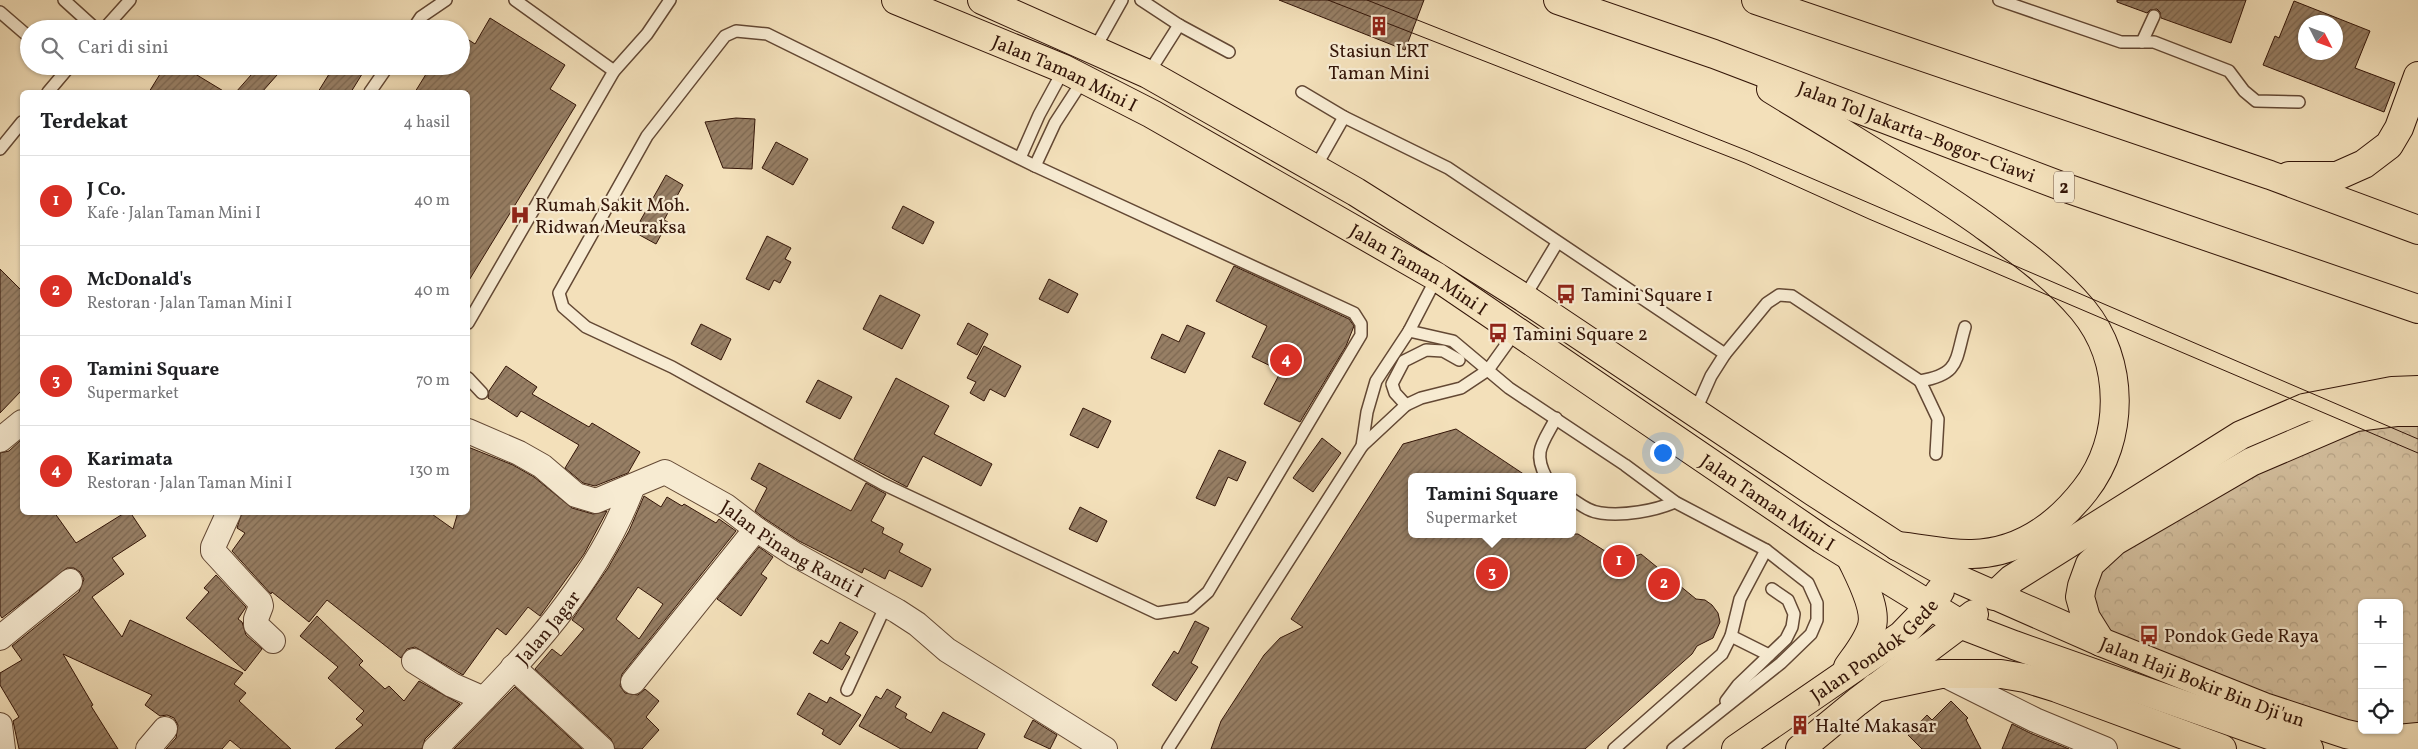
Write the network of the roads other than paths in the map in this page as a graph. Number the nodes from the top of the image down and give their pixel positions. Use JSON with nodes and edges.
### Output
{"nodes":[{"id":1,"x":64,"y":0,"type":"edge"},
{"id":2,"x":130,"y":0,"type":"edge"},
{"id":3,"x":446,"y":0,"type":"edge"},
{"id":4,"x":515,"y":0,"type":"edge"},
{"id":5,"x":670,"y":0,"type":"edge"},
{"id":6,"x":896,"y":0,"type":"edge"},
{"id":7,"x":982,"y":0,"type":"edge"},
{"id":8,"x":1122,"y":0,"type":"edge"},
{"id":9,"x":1141,"y":0,"type":"edge"},
{"id":10,"x":1558,"y":0,"type":"edge"},
{"id":11,"x":1756,"y":0,"type":"edge"},
{"id":12,"x":1999,"y":0,"type":"edge"},
{"id":13,"x":0,"y":12,"type":"edge"},
{"id":14,"x":2154,"y":16,"type":"dead end"},
{"id":15,"x":86,"y":20,"type":"edge"},
{"id":16,"x":112,"y":20,"type":"edge"},
{"id":17,"x":419,"y":20,"type":"edge"},
{"id":18,"x":1179,"y":25,"type":"junction"},
{"id":19,"x":20,"y":29,"type":"edge"},
{"id":20,"x":2142,"y":42,"type":"junction"},
{"id":21,"x":1094,"y":50,"type":"junction"},
{"id":22,"x":1229,"y":52,"type":"dead end"},
{"id":23,"x":1714,"y":54,"type":"junction"},
{"id":24,"x":614,"y":71,"type":"junction"},
{"id":25,"x":1148,"y":74,"type":"junction"},
{"id":26,"x":61,"y":75,"type":"edge"},
{"id":27,"x":382,"y":75,"type":"edge"},
{"id":28,"x":1074,"y":75,"type":"junction"},
{"id":29,"x":2418,"y":76,"type":"edge"},
{"id":30,"x":50,"y":90,"type":"edge"},
{"id":31,"x":371,"y":90,"type":"edge"},
{"id":32,"x":1302,"y":92,"type":"dead end"},
{"id":33,"x":2300,"y":102,"type":"dead end"},
{"id":34,"x":1344,"y":116,"type":"junction"},
{"id":35,"x":20,"y":124,"type":"edge"},
{"id":36,"x":0,"y":149,"type":"edge"},
{"id":37,"x":1020,"y":158,"type":"junction"},
{"id":38,"x":1035,"y":166,"type":"junction"},
{"id":39,"x":1314,"y":168,"type":"junction"},
{"id":40,"x":2270,"y":175,"type":"junction"},
{"id":41,"x":2418,"y":230,"type":"edge"},
{"id":42,"x":1557,"y":243,"type":"junction"},
{"id":43,"x":1437,"y":277,"type":"junction"},
{"id":44,"x":1524,"y":298,"type":"junction"},
{"id":45,"x":2418,"y":309,"type":"edge"},
{"id":46,"x":470,"y":320,"type":"edge"},
{"id":47,"x":1965,"y":327,"type":"dead end"},
{"id":48,"x":1410,"y":331,"type":"junction"},
{"id":49,"x":1516,"y":331,"type":"junction"},
{"id":50,"x":1725,"y":354,"type":"junction"},
{"id":51,"x":1459,"y":360,"type":"dead end"},
{"id":52,"x":1488,"y":370,"type":"junction"},
{"id":53,"x":470,"y":380,"type":"edge"},
{"id":54,"x":1920,"y":381,"type":"junction"},
{"id":55,"x":2418,"y":390,"type":"edge"},
{"id":56,"x":482,"y":393,"type":"dead end"},
{"id":57,"x":1406,"y":405,"type":"junction"},
{"id":58,"x":1695,"y":412,"type":"junction"},
{"id":59,"x":2418,"y":412,"type":"edge"},
{"id":60,"x":1556,"y":418,"type":"junction"},
{"id":61,"x":20,"y":424,"type":"edge"},
{"id":62,"x":470,"y":432,"type":"edge"},
{"id":63,"x":0,"y":440,"type":"edge"},
{"id":64,"x":1362,"y":446,"type":"junction"},
{"id":65,"x":1936,"y":454,"type":"dead end"},
{"id":66,"x":1544,"y":473,"type":"edge"},
{"id":67,"x":633,"y":486,"type":"junction"},
{"id":68,"x":1576,"y":501,"type":"edge"},
{"id":69,"x":1675,"y":502,"type":"junction"},
{"id":70,"x":229,"y":515,"type":"edge"},
{"id":71,"x":756,"y":530,"type":"junction"},
{"id":72,"x":1898,"y":546,"type":"junction"},
{"id":73,"x":1766,"y":550,"type":"junction"},
{"id":74,"x":1851,"y":558,"type":"junction"},
{"id":75,"x":1951,"y":576,"type":"junction"},
{"id":76,"x":70,"y":581,"type":"dead end"},
{"id":77,"x":1772,"y":589,"type":"dead end"},
{"id":78,"x":1994,"y":596,"type":"junction"},
{"id":79,"x":886,"y":604,"type":"junction"},
{"id":80,"x":1930,"y":607,"type":"junction"},
{"id":81,"x":1962,"y":625,"type":"junction"},
{"id":82,"x":1902,"y":635,"type":"junction"},
{"id":83,"x":1732,"y":636,"type":"junction"},
{"id":84,"x":0,"y":638,"type":"edge"},
{"id":85,"x":273,"y":641,"type":"dead end"},
{"id":86,"x":2101,"y":642,"type":"junction"},
{"id":87,"x":1768,"y":655,"type":"junction"},
{"id":88,"x":414,"y":661,"type":"dead end"},
{"id":89,"x":514,"y":667,"type":"junction"},
{"id":90,"x":1845,"y":672,"type":"junction"},
{"id":91,"x":1942,"y":674,"type":"junction"},
{"id":92,"x":633,"y":682,"type":"dead end"},
{"id":93,"x":1875,"y":688,"type":"junction"},
{"id":94,"x":847,"y":690,"type":"dead end"},
{"id":95,"x":484,"y":699,"type":"junction"},
{"id":96,"x":1715,"y":716,"type":"junction"},
{"id":97,"x":0,"y":725,"type":"edge"},
{"id":98,"x":165,"y":729,"type":"dead end"},
{"id":99,"x":2418,"y":737,"type":"edge"},
{"id":100,"x":1101,"y":748,"type":"edge"},
{"id":101,"x":2098,"y":748,"type":"edge"},
{"id":102,"x":3,"y":749,"type":"edge"},
{"id":103,"x":148,"y":749,"type":"edge"},
{"id":104,"x":435,"y":749,"type":"edge"},
{"id":105,"x":602,"y":749,"type":"edge"},
{"id":106,"x":1169,"y":749,"type":"edge"},
{"id":107,"x":1614,"y":749,"type":"edge"},
{"id":108,"x":1673,"y":749,"type":"edge"},
{"id":109,"x":1736,"y":749,"type":"edge"},
{"id":110,"x":1750,"y":749,"type":"edge"},
{"id":111,"x":1785,"y":749,"type":"edge"},
{"id":112,"x":1800,"y":749,"type":"edge"},
{"id":113,"x":2222,"y":749,"type":"edge"},
{"id":114,"x":2309,"y":749,"type":"edge"}],
"edges":[{"from":1,"to":15,"type":"lane"},
{"from":2,"to":16,"type":"lane"},
{"from":3,"to":17,"type":"lane"},
{"from":4,"to":24,"type":"lane"},
{"from":5,"to":24,"type":"lane"},
{"from":6,"to":28,"type":"main road","name":"Jalan Taman Mini I"},
{"from":7,"to":21,"type":"main road","name":"Jalan Taman Mini I"},
{"from":8,"to":21,"type":"lane"},
{"from":9,"to":18,"type":"lane"},
{"from":10,"to":23,"type":"main road","name":"Jalan Tol Jakarta–Bogor–Ciawi","number":"2"},
{"from":11,"to":40,"type":"main road"},
{"from":12,"to":20,"type":"lane"},
{"from":13,"to":19,"type":"lane"},
{"from":14,"to":20,"type":"lane"},
{"from":18,"to":22,"type":"lane"},
{"from":18,"to":25,"type":"lane"},
{"from":20,"to":33,"type":"lane"},
{"from":21,"to":25,"type":"main road","name":"Jalan Taman Mini I"},
{"from":23,"to":45,"type":"main road","name":"Jalan Tol Jakarta–Bogor–Ciawi","number":"2"},
{"from":23,"to":72,"type":"main road"},
{"from":24,"to":46,"type":"lane"},
{"from":25,"to":39,"type":"main road","name":"Jalan Taman Mini I"},
{"from":26,"to":30,"type":"lane"},
{"from":27,"to":31,"type":"lane"},
{"from":28,"to":37,"type":"lane"},
{"from":28,"to":38,"type":"lane"},
{"from":28,"to":43,"type":"main road","name":"Jalan Taman Mini I"},
{"from":29,"to":40,"type":"main road"},
{"from":32,"to":34,"type":"lane"},
{"from":34,"to":39,"type":"lane"},
{"from":34,"to":42,"type":"lane"},
{"from":35,"to":36,"type":"lane"},
{"from":37,"to":38,"type":"lane"},
{"from":37,"to":38,"type":"lane"},
{"from":39,"to":44,"type":"main road","name":"Jalan Taman Mini I"},
{"from":40,"to":41,"type":"main road"},
{"from":42,"to":44,"type":"lane"},
{"from":42,"to":50,"type":"lane"},
{"from":43,"to":48,"type":"lane"},
{"from":43,"to":49,"type":"main road","name":"Jalan Taman Mini I"},
{"from":44,"to":58,"type":"main road","name":"Jalan Taman Mini I"},
{"from":47,"to":54,"type":"lane"},
{"from":48,"to":52,"type":"lane"},
{"from":48,"to":64,"type":"lane"},
{"from":49,"to":52,"type":"lane"},
{"from":49,"to":74,"type":"main road","name":"Jalan Taman Mini I"},
{"from":50,"to":54,"type":"lane"},
{"from":50,"to":58,"type":"lane"},
{"from":51,"to":57,"type":"lane"},
{"from":52,"to":57,"type":"lane"},
{"from":52,"to":60,"type":"lane"},
{"from":53,"to":56,"type":"lane"},
{"from":54,"to":65,"type":"lane"},
{"from":55,"to":78,"type":"main road","name":"Jalan Pondok Gede"},
{"from":57,"to":64,"type":"lane"},
{"from":58,"to":72,"type":"main road","name":"Jalan Taman Mini I"},
{"from":59,"to":86,"type":"main road"},
{"from":60,"to":66,"type":"lane"},
{"from":60,"to":69,"type":"lane"},
{"from":61,"to":63,"type":"street"},
{"from":62,"to":67,"type":"street","name":"Jalan Pinang Ranti I"},
{"from":64,"to":106,"type":"lane"},
{"from":67,"to":71,"type":"street","name":"Jalan Pinang Ranti I"},
{"from":67,"to":89,"type":"street","name":"Jalan Jagar"},
{"from":68,"to":69,"type":"lane"},
{"from":69,"to":73,"type":"lane"},
{"from":70,"to":85,"type":"street"},
{"from":71,"to":79,"type":"street","name":"Jalan Pinang Ranti I"},
{"from":71,"to":92,"type":"street"},
{"from":72,"to":75,"type":"main road","name":"Jalan Taman Mini I"},
{"from":73,"to":83,"type":"lane"},
{"from":73,"to":96,"type":"lane"},
{"from":74,"to":80,"type":"main road","name":"Jalan Taman Mini I"},
{"from":74,"to":90,"type":"main road"},
{"from":75,"to":78,"type":"main road","name":"Jalan Taman Mini I"},
{"from":75,"to":80,"type":"main road","name":"Jalan Pondok Gede"},
{"from":76,"to":84,"type":"street"},
{"from":77,"to":87,"type":"lane"},
{"from":78,"to":81,"type":"main road","name":"Jalan Pondok Gede"},
{"from":78,"to":86,"type":"main road","name":"Jalan Haji Bokir Bin Dji'un"},
{"from":79,"to":94,"type":"lane"},
{"from":79,"to":100,"type":"street","name":"Jalan Pinang Ranti I"},
{"from":80,"to":81,"type":"main road","name":"Jalan Taman Mini I"},
{"from":80,"to":82,"type":"main road","name":"Jalan Pondok Gede"},
{"from":81,"to":93,"type":"main road","name":"Jalan Pondok Gede"},
{"from":81,"to":114,"type":"main road","name":"Jalan Haji Bokir Bin Dji'un"},
{"from":82,"to":90,"type":"main road","name":"Jalan Pondok Gede"},
{"from":82,"to":110,"type":"lane"},
{"from":83,"to":87,"type":"lane"},
{"from":83,"to":107,"type":"lane"},
{"from":86,"to":99,"type":"main road","name":"Jalan Haji Bokir Bin Dji'un"},
{"from":87,"to":96,"type":"lane"},
{"from":88,"to":95,"type":"street"},
{"from":89,"to":95,"type":"street","name":"Jalan Jagar"},
{"from":89,"to":105,"type":"street"},
{"from":90,"to":109,"type":"main road","name":"Jalan Pondok Gede"},
{"from":91,"to":93,"type":"main road"},
{"from":91,"to":101,"type":"street"},
{"from":91,"to":113,"type":"main road"},
{"from":93,"to":111,"type":"lane"},
{"from":93,"to":112,"type":"main road","name":"Jalan Pondok Gede"},
{"from":95,"to":104,"type":"street","name":"Jalan Jagar"},
{"from":96,"to":108,"type":"lane"},
{"from":97,"to":102,"type":"street"},
{"from":98,"to":103,"type":"street"}]}
